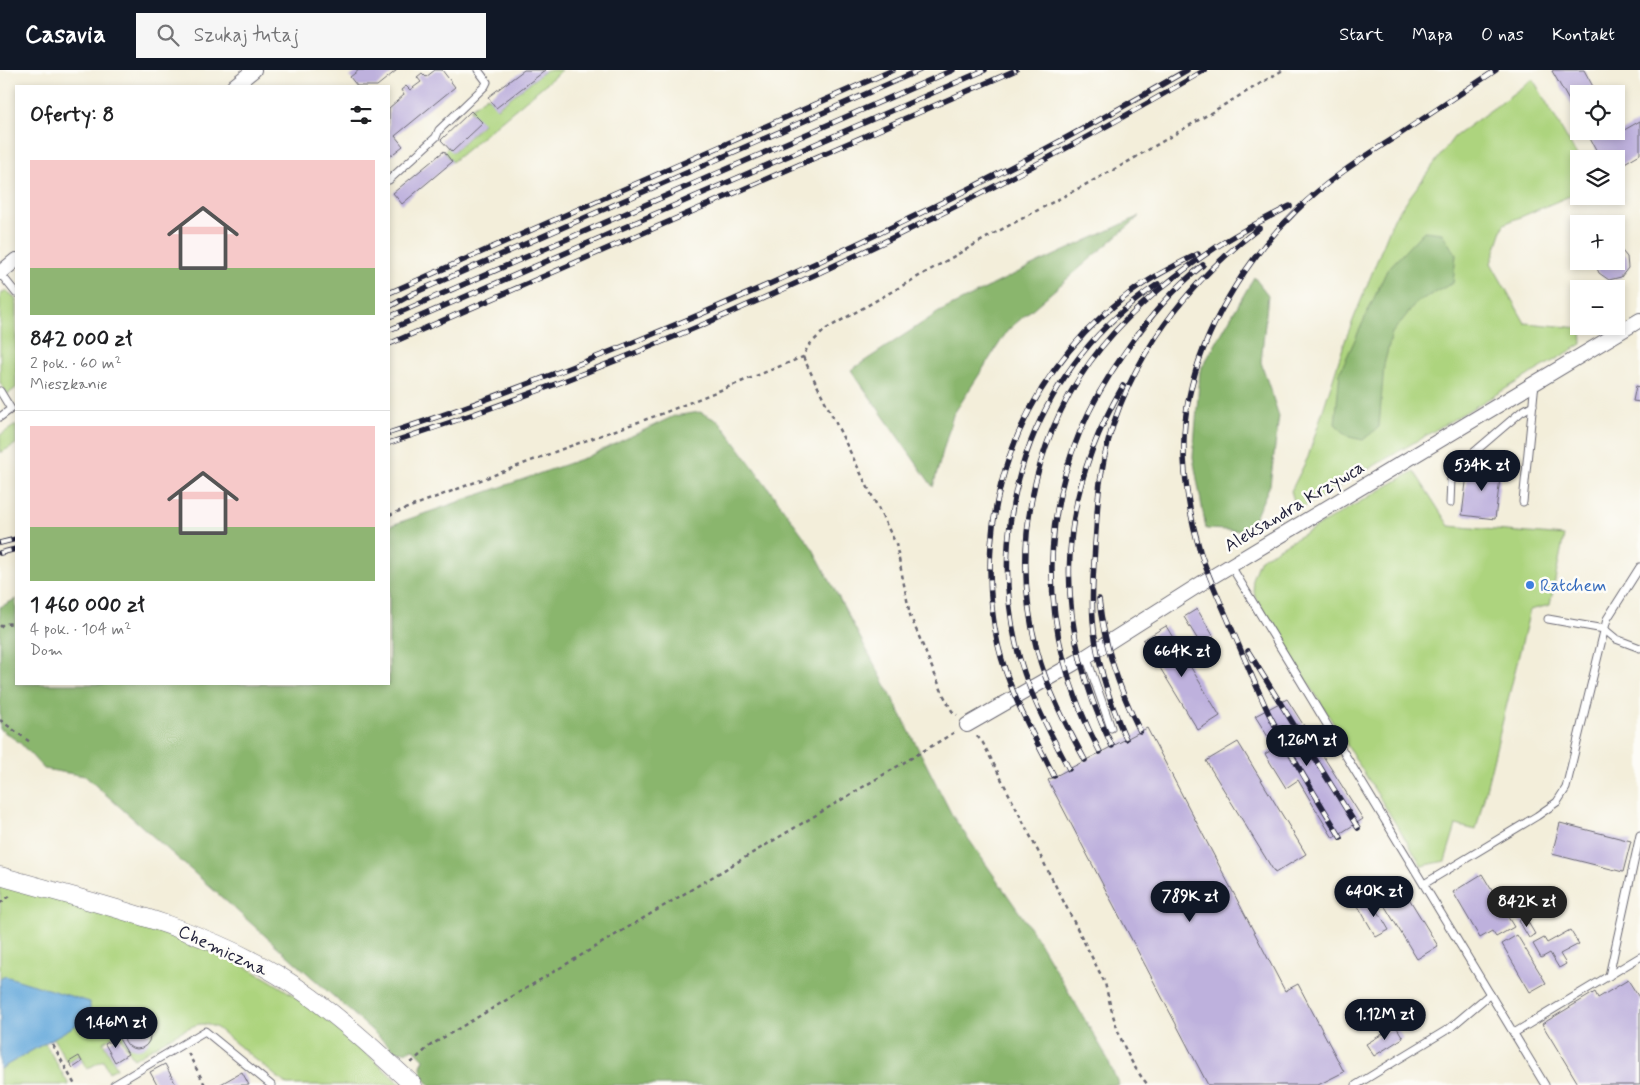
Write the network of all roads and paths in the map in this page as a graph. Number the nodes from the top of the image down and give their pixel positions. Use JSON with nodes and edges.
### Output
{"nodes":[{"id":1,"x":254,"y":70,"type":"edge"},
{"id":2,"x":478,"y":70,"type":"edge"},
{"id":3,"x":1283,"y":70,"type":"edge"},
{"id":4,"x":235,"y":85,"type":"edge"},
{"id":5,"x":390,"y":179,"type":"edge"},
{"id":6,"x":15,"y":261,"type":"edge"},
{"id":7,"x":0,"y":273,"type":"edge"},
{"id":8,"x":15,"y":292,"type":"edge"},
{"id":9,"x":1640,"y":320,"type":"edge"},
{"id":10,"x":1535,"y":382,"type":"junction"},
{"id":11,"x":0,"y":391,"type":"edge"},
{"id":12,"x":1533,"y":405,"type":"junction"},
{"id":13,"x":0,"y":417,"type":"edge"},
{"id":14,"x":1523,"y":502,"type":"dead end"},
{"id":15,"x":1450,"y":504,"type":"dead end"},
{"id":16,"x":390,"y":515,"type":"edge"},
{"id":17,"x":1230,"y":566,"type":"junction"},
{"id":18,"x":1640,"y":568,"type":"edge"},
{"id":19,"x":1548,"y":619,"type":"dead end"},
{"id":20,"x":15,"y":623,"type":"edge"},
{"id":21,"x":0,"y":627,"type":"edge"},
{"id":22,"x":1604,"y":628,"type":"junction"},
{"id":23,"x":1640,"y":648,"type":"edge"},
{"id":24,"x":1086,"y":656,"type":"junction"},
{"id":25,"x":0,"y":720,"type":"edge"},
{"id":26,"x":967,"y":725,"type":"joint"},
{"id":27,"x":1111,"y":728,"type":"dead end"},
{"id":28,"x":30,"y":742,"type":"dead end"},
{"id":29,"x":1640,"y":835,"type":"edge"},
{"id":30,"x":0,"y":876,"type":"edge"},
{"id":31,"x":1424,"y":884,"type":"junction"},
{"id":32,"x":1640,"y":958,"type":"edge"},
{"id":33,"x":1609,"y":976,"type":"junction"},
{"id":34,"x":1490,"y":994,"type":"junction"},
{"id":35,"x":1514,"y":1033,"type":"junction"},
{"id":36,"x":53,"y":1045,"type":"dead end"},
{"id":37,"x":185,"y":1051,"type":"dead end"},
{"id":38,"x":400,"y":1073,"type":"junction"},
{"id":39,"x":75,"y":1085,"type":"edge"},
{"id":40,"x":114,"y":1085,"type":"edge"},
{"id":41,"x":205,"y":1085,"type":"edge"},
{"id":42,"x":271,"y":1085,"type":"edge"},
{"id":43,"x":413,"y":1085,"type":"edge"},
{"id":44,"x":1356,"y":1085,"type":"edge"},
{"id":45,"x":1545,"y":1085,"type":"edge"}],
"edges":[{"from":1,"to":4,"type":"street"},
{"from":2,"to":5,"type":"lane"},
{"from":3,"to":16,"type":"path"},
{"from":6,"to":7,"type":"street"},
{"from":7,"to":8,"type":"lane"},
{"from":9,"to":10,"type":"street","name":"Aleksandra Krzywca"},
{"from":10,"to":12,"type":"lane"},
{"from":10,"to":17,"type":"street","name":"Aleksandra Krzywca"},
{"from":11,"to":13,"type":"lane"},
{"from":12,"to":14,"type":"lane"},
{"from":12,"to":15,"type":"lane"},
{"from":17,"to":24,"type":"street","name":"Aleksandra Krzywca"},
{"from":17,"to":31,"type":"lane"},
{"from":18,"to":22,"type":"lane"},
{"from":19,"to":22,"type":"lane"},
{"from":20,"to":21,"type":"path"},
{"from":22,"to":23,"type":"lane"},
{"from":22,"to":31,"type":"lane"},
{"from":24,"to":26,"type":"street","name":"Aleksandra Krzywca"},
{"from":24,"to":27,"type":"lane"},
{"from":25,"to":28,"type":"path"},
{"from":26,"to":38,"type":"path"},
{"from":29,"to":33,"type":"lane"},
{"from":30,"to":38,"type":"street","name":"Chemiczna"},
{"from":31,"to":34,"type":"lane"},
{"from":32,"to":33,"type":"lane"},
{"from":33,"to":35,"type":"lane"},
{"from":34,"to":35,"type":"lane"},
{"from":34,"to":44,"type":"lane"},
{"from":35,"to":45,"type":"lane"},
{"from":36,"to":39,"type":"path"},
{"from":37,"to":41,"type":"path"},
{"from":38,"to":43,"type":"street","name":"Chemiczna"},
{"from":40,"to":42,"type":"lane"}]}
